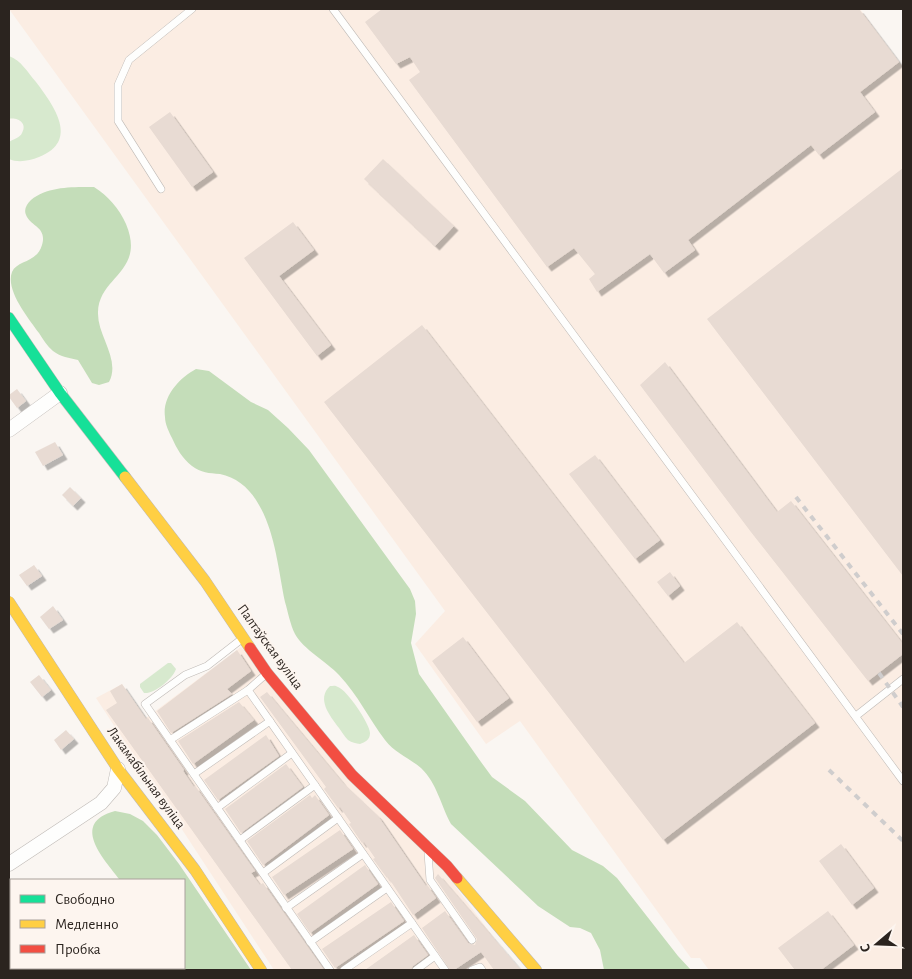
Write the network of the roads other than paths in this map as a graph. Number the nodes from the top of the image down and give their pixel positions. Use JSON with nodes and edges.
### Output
{"nodes":[{"id":1,"x":192,"y":9,"type":"edge"},
{"id":2,"x":333,"y":9,"type":"edge"},
{"id":3,"x":161,"y":189,"type":"dead end"},
{"id":4,"x":9,"y":318,"type":"edge"},
{"id":5,"x":60,"y":392,"type":"junction"},
{"id":6,"x":9,"y":430,"type":"edge"},
{"id":7,"x":9,"y":602,"type":"edge"},
{"id":8,"x":243,"y":638,"type":"junction"},
{"id":9,"x":267,"y":673,"type":"junction"},
{"id":10,"x":903,"y":679,"type":"edge"},
{"id":11,"x":248,"y":690,"type":"junction"},
{"id":12,"x":856,"y":716,"type":"junction"},
{"id":13,"x":270,"y":720,"type":"junction"},
{"id":14,"x":170,"y":740,"type":"junction"},
{"id":15,"x":292,"y":753,"type":"junction"},
{"id":16,"x":118,"y":769,"type":"junction"},
{"id":17,"x":194,"y":774,"type":"junction"},
{"id":18,"x":903,"y":781,"type":"edge"},
{"id":19,"x":315,"y":785,"type":"junction"},
{"id":20,"x":217,"y":808,"type":"junction"},
{"id":21,"x":338,"y":818,"type":"junction"},
{"id":22,"x":240,"y":840,"type":"junction"},
{"id":23,"x":428,"y":848,"type":"junction"},
{"id":24,"x":363,"y":854,"type":"junction"},
{"id":25,"x":9,"y":864,"type":"edge"},
{"id":26,"x":263,"y":873,"type":"junction"},
{"id":27,"x":387,"y":888,"type":"junction"},
{"id":28,"x":286,"y":908,"type":"junction"},
{"id":29,"x":412,"y":922,"type":"junction"},
{"id":30,"x":472,"y":940,"type":"dead end"},
{"id":31,"x":310,"y":942,"type":"junction"},
{"id":32,"x":435,"y":956,"type":"junction"},
{"id":33,"x":261,"y":970,"type":"edge"},
{"id":34,"x":330,"y":970,"type":"edge"},
{"id":35,"x":344,"y":970,"type":"edge"},
{"id":36,"x":416,"y":970,"type":"edge"},
{"id":37,"x":445,"y":970,"type":"edge"},
{"id":38,"x":472,"y":970,"type":"edge"},
{"id":39,"x":482,"y":970,"type":"edge"},
{"id":40,"x":536,"y":970,"type":"edge"}],
"edges":[{"from":1,"to":3,"type":"lane"},
{"from":2,"to":12,"type":"lane"},
{"from":4,"to":5,"type":"street","name":"Палтаўская вуліца"},
{"from":5,"to":6,"type":"street"},
{"from":5,"to":8,"type":"street","name":"Палтаўская вуліца"},
{"from":7,"to":16,"type":"street","name":"Лакамабільная вуліца"},
{"from":8,"to":9,"type":"street","name":"Палтаўская вуліца"},
{"from":8,"to":14,"type":"lane"},
{"from":9,"to":11,"type":"lane"},
{"from":9,"to":23,"type":"street","name":"Палтаўская вуліца"},
{"from":10,"to":12,"type":"lane"},
{"from":11,"to":13,"type":"lane"},
{"from":11,"to":14,"type":"lane"},
{"from":12,"to":18,"type":"lane"},
{"from":13,"to":15,"type":"lane"},
{"from":13,"to":17,"type":"lane"},
{"from":14,"to":17,"type":"lane"},
{"from":15,"to":19,"type":"lane"},
{"from":15,"to":20,"type":"lane"},
{"from":16,"to":25,"type":"street"},
{"from":16,"to":33,"type":"street","name":"Лакамабільная вуліца"},
{"from":17,"to":20,"type":"lane"},
{"from":19,"to":21,"type":"lane"},
{"from":19,"to":22,"type":"lane"},
{"from":20,"to":22,"type":"lane"},
{"from":21,"to":24,"type":"lane"},
{"from":21,"to":26,"type":"lane"},
{"from":22,"to":26,"type":"lane"},
{"from":23,"to":30,"type":"lane"},
{"from":23,"to":40,"type":"street","name":"Палтаўская вуліца"},
{"from":24,"to":27,"type":"lane"},
{"from":24,"to":28,"type":"lane"},
{"from":26,"to":28,"type":"lane"},
{"from":27,"to":29,"type":"lane"},
{"from":27,"to":31,"type":"lane"},
{"from":28,"to":31,"type":"lane"},
{"from":29,"to":32,"type":"lane"},
{"from":29,"to":35,"type":"lane"},
{"from":31,"to":34,"type":"lane"},
{"from":32,"to":36,"type":"lane"},
{"from":32,"to":37,"type":"lane"},
{"from":38,"to":39,"type":"lane"}]}
